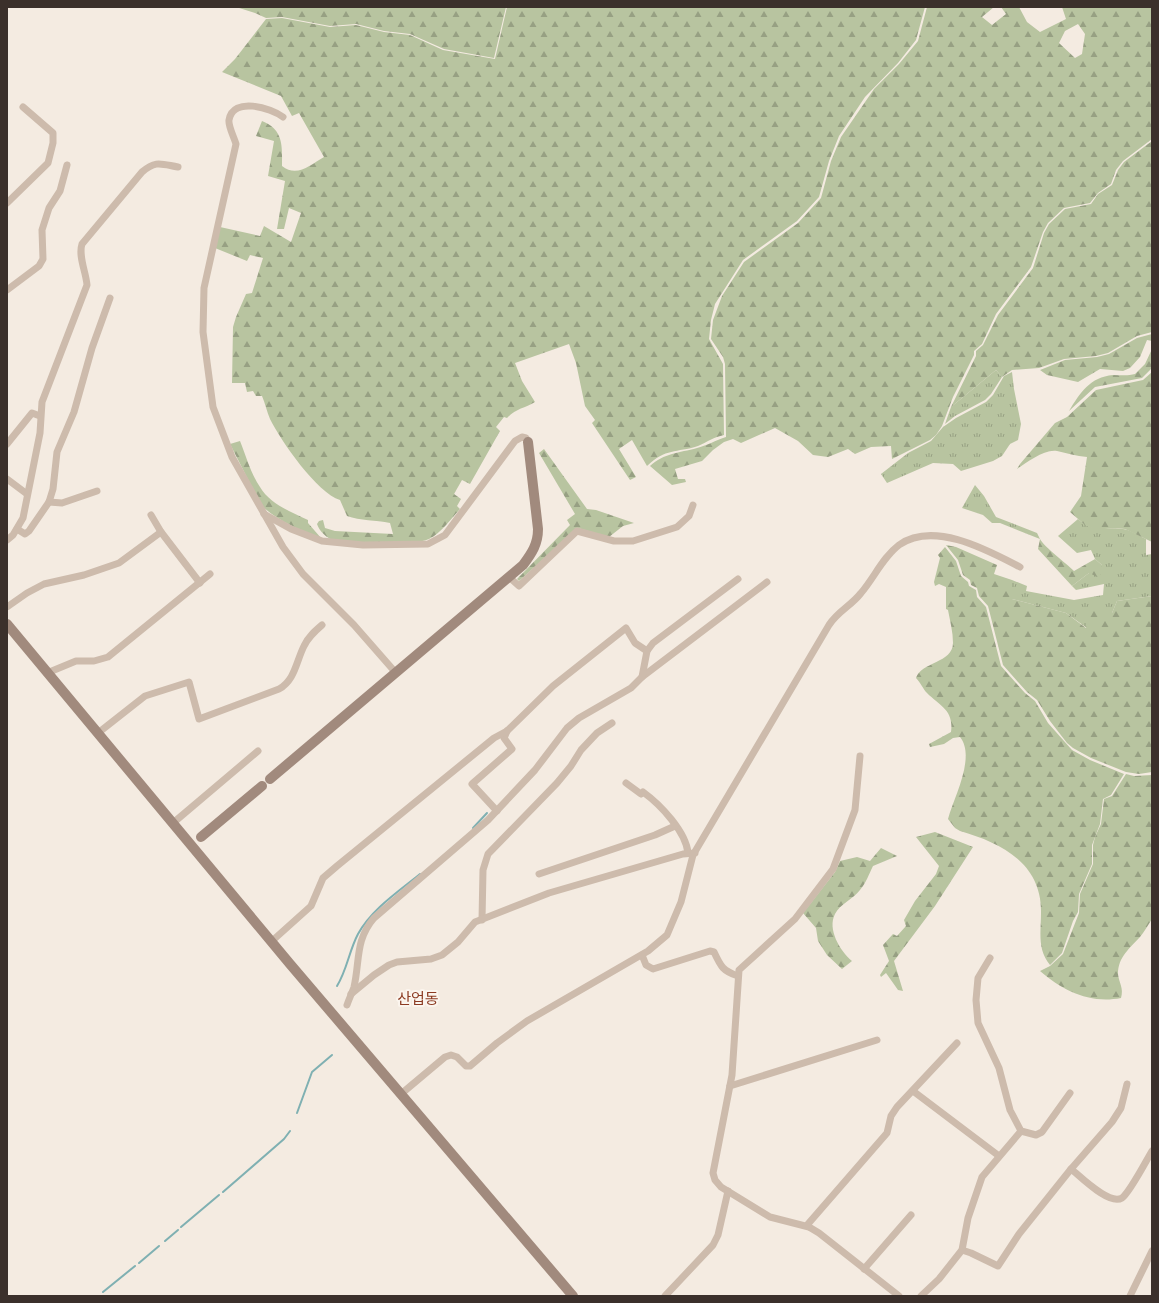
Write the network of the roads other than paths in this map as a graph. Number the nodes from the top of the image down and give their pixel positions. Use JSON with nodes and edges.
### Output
{"nodes":[{"id":1,"x":23,"y":107,"type":"dead end"},
{"id":2,"x":283,"y":117,"type":"dead end"},
{"id":3,"x":67,"y":165,"type":"dead end"},
{"id":4,"x":178,"y":167,"type":"dead end"},
{"id":5,"x":7,"y":203,"type":"edge"},
{"id":6,"x":7,"y":290,"type":"edge"},
{"id":7,"x":110,"y":298,"type":"dead end"},
{"id":8,"x":40,"y":416,"type":"junction"},
{"id":9,"x":528,"y":442,"type":"joint"},
{"id":10,"x":7,"y":444,"type":"edge"},
{"id":11,"x":7,"y":479,"type":"edge"},
{"id":12,"x":97,"y":491,"type":"dead end"},
{"id":13,"x":27,"y":494,"type":"junction"},
{"id":14,"x":49,"y":502,"type":"junction"},
{"id":15,"x":693,"y":505,"type":"dead end"},
{"id":16,"x":264,"y":514,"type":"junction"},
{"id":17,"x":151,"y":515,"type":"dead end"},
{"id":18,"x":17,"y":529,"type":"junction"},
{"id":19,"x":161,"y":532,"type":"junction"},
{"id":20,"x":7,"y":540,"type":"edge"},
{"id":21,"x":1020,"y":568,"type":"dead end"},
{"id":22,"x":210,"y":574,"type":"dead end"},
{"id":23,"x":509,"y":577,"type":"junction"},
{"id":24,"x":738,"y":579,"type":"dead end"},
{"id":25,"x":767,"y":582,"type":"dead end"},
{"id":26,"x":200,"y":583,"type":"junction"},
{"id":27,"x":7,"y":607,"type":"edge"},
{"id":28,"x":7,"y":624,"type":"edge"},
{"id":29,"x":322,"y":625,"type":"dead end"},
{"id":30,"x":647,"y":651,"type":"junction"},
{"id":31,"x":47,"y":673,"type":"junction"},
{"id":32,"x":396,"y":673,"type":"junction"},
{"id":33,"x":642,"y":677,"type":"junction"},
{"id":34,"x":612,"y":723,"type":"dead end"},
{"id":35,"x":507,"y":731,"type":"junction"},
{"id":36,"x":98,"y":733,"type":"junction"},
{"id":37,"x":258,"y":751,"type":"dead end"},
{"id":38,"x":860,"y":756,"type":"dead end"},
{"id":39,"x":270,"y":779,"type":"dead end"},
{"id":40,"x":626,"y":783,"type":"dead end"},
{"id":41,"x":262,"y":786,"type":"dead end"},
{"id":42,"x":497,"y":811,"type":"junction"},
{"id":43,"x":174,"y":823,"type":"junction"},
{"id":44,"x":675,"y":826,"type":"junction"},
{"id":45,"x":201,"y":837,"type":"dead end"},
{"id":46,"x":692,"y":853,"type":"junction"},
{"id":47,"x":539,"y":874,"type":"dead end"},
{"id":48,"x":482,"y":920,"type":"junction"},
{"id":49,"x":272,"y":941,"type":"junction"},
{"id":50,"x":642,"y":955,"type":"junction"},
{"id":51,"x":990,"y":958,"type":"dead end"},
{"id":52,"x":738,"y":976,"type":"junction"},
{"id":53,"x":351,"y":995,"type":"junction"},
{"id":54,"x":347,"y":1005,"type":"dead end"},
{"id":55,"x":877,"y":1040,"type":"dead end"},
{"id":56,"x":957,"y":1043,"type":"dead end"},
{"id":57,"x":1127,"y":1084,"type":"dead end"},
{"id":58,"x":730,"y":1086,"type":"junction"},
{"id":59,"x":913,"y":1091,"type":"junction"},
{"id":60,"x":1070,"y":1093,"type":"dead end"},
{"id":61,"x":401,"y":1094,"type":"junction"},
{"id":62,"x":1021,"y":1131,"type":"junction"},
{"id":63,"x":1152,"y":1151,"type":"edge"},
{"id":64,"x":999,"y":1156,"type":"junction"},
{"id":65,"x":1071,"y":1169,"type":"junction"},
{"id":66,"x":728,"y":1191,"type":"junction"},
{"id":67,"x":911,"y":1215,"type":"dead end"},
{"id":68,"x":809,"y":1227,"type":"junction"},
{"id":69,"x":962,"y":1250,"type":"junction"},
{"id":70,"x":1152,"y":1251,"type":"edge"},
{"id":71,"x":864,"y":1269,"type":"junction"},
{"id":72,"x":573,"y":1296,"type":"edge"},
{"id":73,"x":665,"y":1296,"type":"edge"},
{"id":74,"x":899,"y":1296,"type":"edge"},
{"id":75,"x":921,"y":1296,"type":"edge"},
{"id":76,"x":1130,"y":1296,"type":"edge"}],
"edges":[{"from":1,"to":5,"type":"street"},
{"from":2,"to":16,"type":"street"},
{"from":3,"to":6,"type":"street"},
{"from":4,"to":8,"type":"street"},
{"from":7,"to":14,"type":"street"},
{"from":8,"to":10,"type":"street"},
{"from":8,"to":13,"type":"street"},
{"from":9,"to":16,"type":"street"},
{"from":9,"to":23,"type":"main road"},
{"from":11,"to":13,"type":"street"},
{"from":12,"to":14,"type":"street"},
{"from":13,"to":18,"type":"street"},
{"from":14,"to":18,"type":"street"},
{"from":15,"to":23,"type":"street"},
{"from":16,"to":32,"type":"street"},
{"from":17,"to":19,"type":"street"},
{"from":18,"to":20,"type":"street"},
{"from":19,"to":26,"type":"street"},
{"from":19,"to":27,"type":"street"},
{"from":21,"to":46,"type":"street"},
{"from":22,"to":26,"type":"street"},
{"from":23,"to":32,"type":"main road"},
{"from":24,"to":30,"type":"street"},
{"from":25,"to":33,"type":"street"},
{"from":26,"to":31,"type":"street"},
{"from":28,"to":31,"type":"main road"},
{"from":29,"to":36,"type":"street"},
{"from":30,"to":33,"type":"street"},
{"from":30,"to":35,"type":"street"},
{"from":31,"to":36,"type":"main road"},
{"from":32,"to":39,"type":"main road"},
{"from":33,"to":42,"type":"street"},
{"from":34,"to":48,"type":"street"},
{"from":35,"to":42,"type":"street"},
{"from":35,"to":49,"type":"street"},
{"from":36,"to":43,"type":"main road"},
{"from":37,"to":43,"type":"street"},
{"from":38,"to":52,"type":"street"},
{"from":40,"to":44,"type":"street"},
{"from":41,"to":45,"type":"main road"},
{"from":42,"to":53,"type":"street"},
{"from":43,"to":49,"type":"main road"},
{"from":44,"to":46,"type":"street"},
{"from":44,"to":47,"type":"street"},
{"from":46,"to":48,"type":"street"},
{"from":46,"to":50,"type":"street"},
{"from":48,"to":53,"type":"street"},
{"from":49,"to":61,"type":"main road"},
{"from":50,"to":52,"type":"street"},
{"from":50,"to":61,"type":"street"},
{"from":51,"to":62,"type":"street"},
{"from":52,"to":58,"type":"street"},
{"from":53,"to":54,"type":"street"},
{"from":55,"to":58,"type":"street"},
{"from":56,"to":59,"type":"street"},
{"from":57,"to":65,"type":"street"},
{"from":58,"to":66,"type":"street"},
{"from":59,"to":64,"type":"street"},
{"from":59,"to":68,"type":"street"},
{"from":60,"to":62,"type":"street"},
{"from":61,"to":72,"type":"main road"},
{"from":62,"to":64,"type":"street"},
{"from":63,"to":65,"type":"street"},
{"from":64,"to":69,"type":"street"},
{"from":65,"to":69,"type":"street"},
{"from":66,"to":68,"type":"street"},
{"from":66,"to":73,"type":"street"},
{"from":67,"to":71,"type":"street"},
{"from":68,"to":71,"type":"street"},
{"from":69,"to":75,"type":"street"},
{"from":70,"to":76,"type":"street"},
{"from":71,"to":74,"type":"street"}]}
